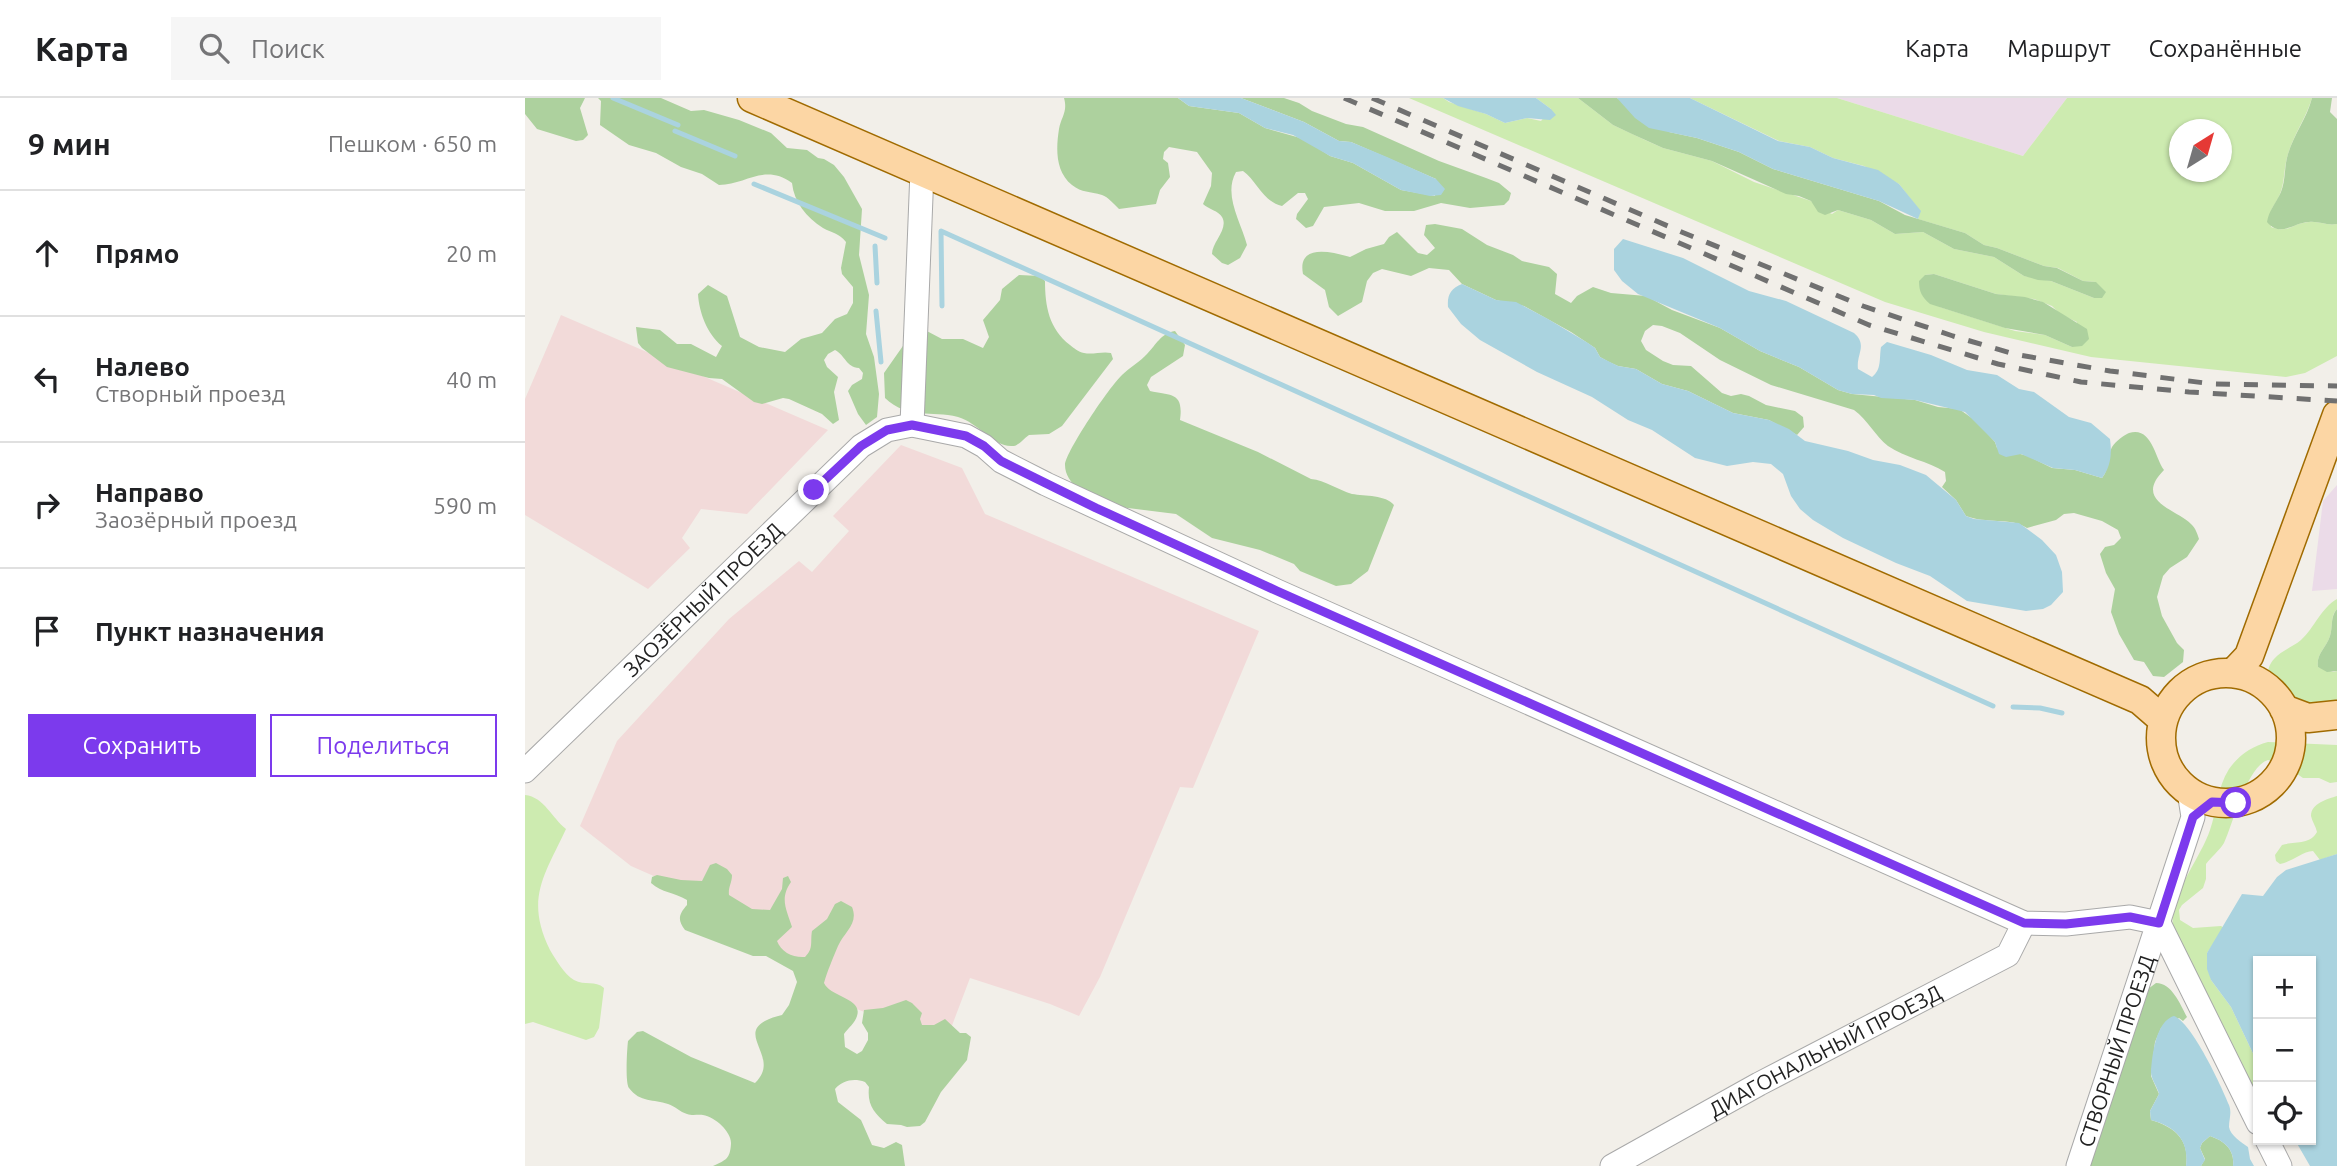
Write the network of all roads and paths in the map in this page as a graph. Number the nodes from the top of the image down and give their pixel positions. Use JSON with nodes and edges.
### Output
{"nodes":[{"id":1,"x":752,"y":98,"type":"edge"},
{"id":2,"x":922,"y":171,"type":"junction"},
{"id":3,"x":2337,"y":415,"type":"edge"},
{"id":4,"x":912,"y":425,"type":"junction"},
{"id":5,"x":2246,"y":670,"type":"junction"},
{"id":6,"x":2167,"y":710,"type":"junction"},
{"id":7,"x":2337,"y":715,"type":"edge"},
{"id":8,"x":2294,"y":719,"type":"junction"},
{"id":9,"x":525,"y":771,"type":"edge"},
{"id":10,"x":2198,"y":803,"type":"junction"},
{"id":11,"x":2024,"y":923,"type":"junction"},
{"id":12,"x":2159,"y":923,"type":"junction"},
{"id":13,"x":2253,"y":1113,"type":"edge"},
{"id":14,"x":2270,"y":1145,"type":"edge"},
{"id":15,"x":1612,"y":1166,"type":"edge"},
{"id":16,"x":2078,"y":1166,"type":"edge"},
{"id":17,"x":2280,"y":1166,"type":"edge"}],
"edges":[{"from":1,"to":2,"type":"main road"},
{"from":2,"to":4,"type":"street"},
{"from":2,"to":6,"type":"main road"},
{"from":3,"to":5,"type":"main road"},
{"from":4,"to":9,"type":"street","name":"ЗАОЗЁРНЫЙ ПРОЕЗД"},
{"from":4,"to":11,"type":"street","name":"ЗАОЗЁРНЫЙ ПРОЕЗД"},
{"from":5,"to":6,"type":"main road"},
{"from":5,"to":8,"type":"main road"},
{"from":6,"to":10,"type":"main road"},
{"from":7,"to":8,"type":"main road"},
{"from":8,"to":10,"type":"main road"},
{"from":10,"to":12,"type":"street","name":"СТВОРНЫЙ ПРОЕЗД"},
{"from":11,"to":12,"type":"street","name":"ЗАОЗЁРНЫЙ ПРОЕЗД"},
{"from":11,"to":15,"type":"street","name":"ДИАГОНАЛЬНЫЙ ПРОЕЗД"},
{"from":12,"to":13,"type":"street"},
{"from":12,"to":16,"type":"street","name":"СТВОРНЫЙ ПРОЕЗД"},
{"from":14,"to":17,"type":"street"}]}
